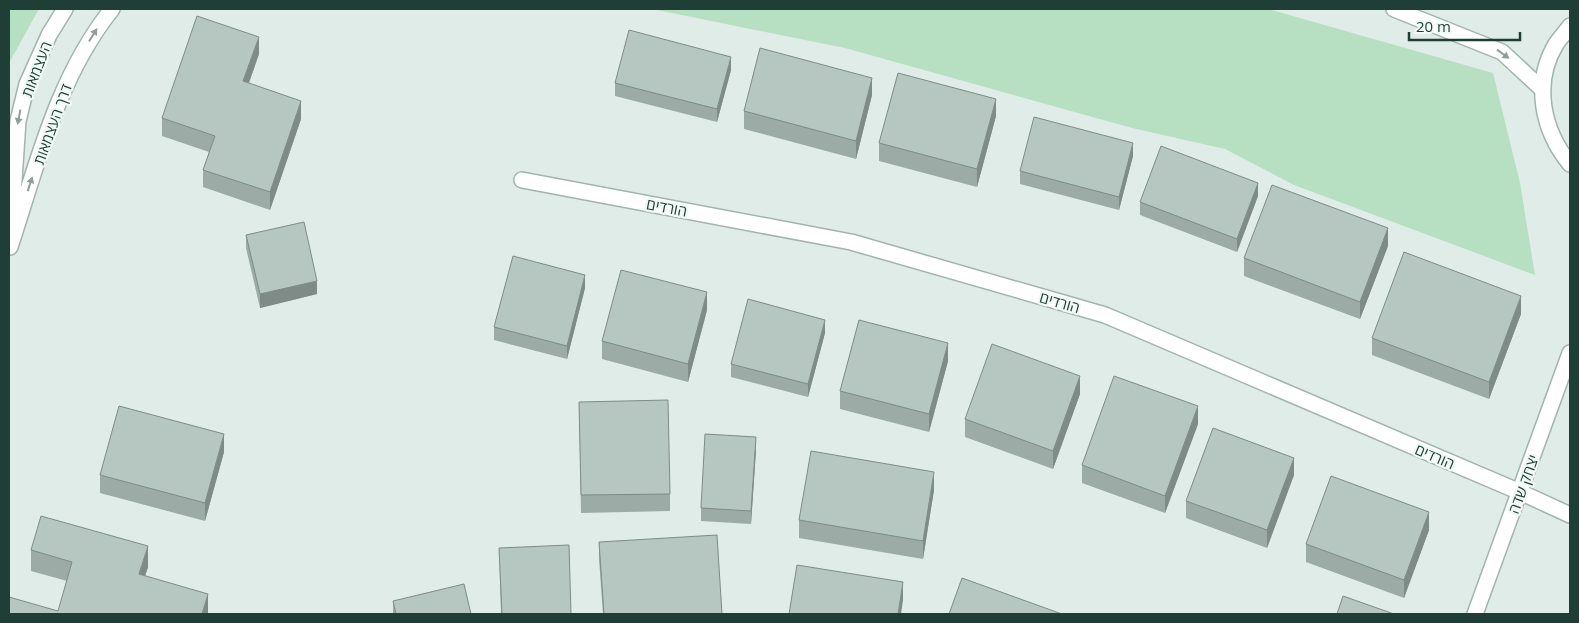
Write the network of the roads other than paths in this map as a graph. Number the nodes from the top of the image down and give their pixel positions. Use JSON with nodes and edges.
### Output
{"nodes":[{"id":1,"x":65,"y":9,"type":"edge"},
{"id":2,"x":112,"y":9,"type":"edge"},
{"id":3,"x":1394,"y":9,"type":"edge"},
{"id":4,"x":1570,"y":26,"type":"edge"},
{"id":5,"x":1543,"y":90,"type":"junction"},
{"id":6,"x":1570,"y":166,"type":"edge"},
{"id":7,"x":522,"y":180,"type":"dead end"},
{"id":8,"x":9,"y":250,"type":"edge"},
{"id":9,"x":1570,"y":352,"type":"edge"},
{"id":10,"x":1520,"y":492,"type":"junction"},
{"id":11,"x":1570,"y":515,"type":"edge"},
{"id":12,"x":1476,"y":614,"type":"edge"}],
"edges":[{"from":1,"to":8,"type":"street","name":"העצמאות","one_way":true},
{"from":8,"to":2,"type":"street","name":"דרך העצמאות","one_way":true},
{"from":3,"to":5,"type":"street","one_way":true},
{"from":4,"to":5,"type":"street"},
{"from":5,"to":6,"type":"street"},
{"from":7,"to":10,"type":"street","name":"הורדים"},
{"from":9,"to":10,"type":"street","name":"יצחק שדה"},
{"from":10,"to":11,"type":"street","name":"הורדים"},
{"from":10,"to":12,"type":"street","name":"יצחק שדה"}]}
